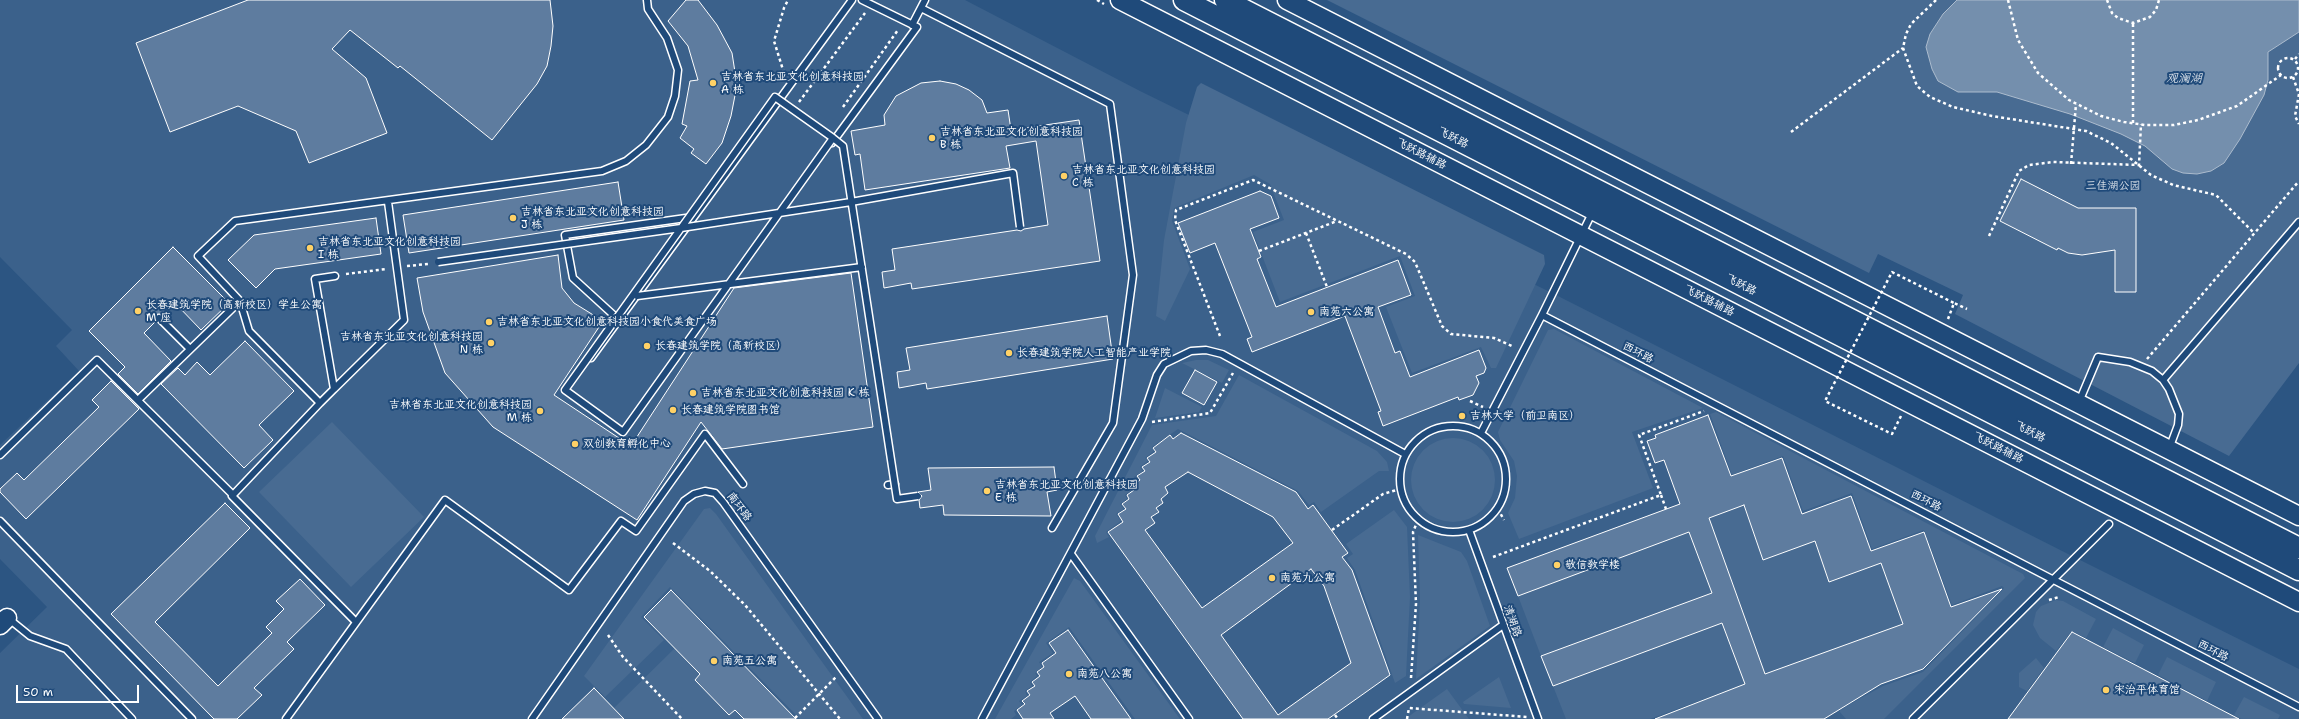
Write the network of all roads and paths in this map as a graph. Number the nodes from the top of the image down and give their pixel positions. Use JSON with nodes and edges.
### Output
{"nodes":[{"id":1,"x":647,"y":0,"type":"edge"},
{"id":2,"x":788,"y":0,"type":"edge"},
{"id":3,"x":852,"y":0,"type":"edge"},
{"id":4,"x":862,"y":0,"type":"edge"},
{"id":5,"x":925,"y":0,"type":"edge"},
{"id":6,"x":1120,"y":0,"type":"edge"},
{"id":7,"x":1184,"y":0,"type":"edge"},
{"id":8,"x":1225,"y":0,"type":"edge"},
{"id":9,"x":1287,"y":0,"type":"edge"},
{"id":10,"x":1936,"y":0,"type":"edge"},
{"id":11,"x":2008,"y":0,"type":"edge"},
{"id":12,"x":2107,"y":0,"type":"edge"},
{"id":13,"x":2159,"y":0,"type":"edge"},
{"id":14,"x":872,"y":2,"type":"edge"},
{"id":15,"x":921,"y":8,"type":"junction"},
{"id":16,"x":905,"y":21,"type":"junction"},
{"id":17,"x":2133,"y":23,"type":"junction"},
{"id":18,"x":912,"y":25,"type":"junction"},
{"id":19,"x":1903,"y":48,"type":"junction"},
{"id":20,"x":2299,"y":54,"type":"edge"},
{"id":21,"x":2295,"y":59,"type":"junction"},
{"id":22,"x":2281,"y":75,"type":"junction"},
{"id":23,"x":2293,"y":77,"type":"junction"},
{"id":24,"x":775,"y":98,"type":"junction"},
{"id":25,"x":2076,"y":104,"type":"junction"},
{"id":26,"x":842,"y":108,"type":"dead end"},
{"id":27,"x":793,"y":110,"type":"junction"},
{"id":28,"x":2133,"y":123,"type":"junction"},
{"id":29,"x":2141,"y":124,"type":"junction"},
{"id":30,"x":2299,"y":124,"type":"edge"},
{"id":31,"x":2074,"y":129,"type":"junction"},
{"id":32,"x":1791,"y":132,"type":"dead end"},
{"id":33,"x":833,"y":138,"type":"junction"},
{"id":34,"x":2071,"y":164,"type":"junction"},
{"id":35,"x":2139,"y":165,"type":"junction"},
{"id":36,"x":2299,"y":181,"type":"edge"},
{"id":37,"x":1598,"y":201,"type":"junction"},
{"id":38,"x":388,"y":202,"type":"junction"},
{"id":39,"x":852,"y":202,"type":"junction"},
{"id":40,"x":780,"y":212,"type":"junction"},
{"id":41,"x":694,"y":216,"type":"junction"},
{"id":42,"x":1337,"y":221,"type":"junction"},
{"id":43,"x":2299,"y":222,"type":"edge"},
{"id":44,"x":1020,"y":227,"type":"dead end"},
{"id":45,"x":681,"y":228,"type":"junction"},
{"id":46,"x":1306,"y":233,"type":"junction"},
{"id":47,"x":2254,"y":233,"type":"junction"},
{"id":48,"x":1580,"y":235,"type":"junction"},
{"id":49,"x":1989,"y":236,"type":"dead end"},
{"id":50,"x":1259,"y":251,"type":"dead end"},
{"id":51,"x":438,"y":262,"type":"dead end"},
{"id":52,"x":862,"y":267,"type":"junction"},
{"id":53,"x":335,"y":276,"type":"dead end"},
{"id":54,"x":729,"y":284,"type":"junction"},
{"id":55,"x":1327,"y":287,"type":"dead end"},
{"id":56,"x":637,"y":296,"type":"junction"},
{"id":57,"x":240,"y":301,"type":"junction"},
{"id":58,"x":1954,"y":303,"type":"junction"},
{"id":59,"x":1967,"y":309,"type":"dead end"},
{"id":60,"x":1542,"y":315,"type":"junction"},
{"id":61,"x":159,"y":318,"type":"dead end"},
{"id":62,"x":1947,"y":318,"type":"dead end"},
{"id":63,"x":619,"y":320,"type":"junction"},
{"id":64,"x":1220,"y":336,"type":"dead end"},
{"id":65,"x":190,"y":349,"type":"junction"},
{"id":66,"x":1524,"y":351,"type":"junction"},
{"id":67,"x":1238,"y":363,"type":"junction"},
{"id":68,"x":2141,"y":366,"type":"junction"},
{"id":69,"x":2163,"y":380,"type":"junction"},
{"id":70,"x":334,"y":389,"type":"junction"},
{"id":71,"x":138,"y":400,"type":"junction"},
{"id":72,"x":320,"y":403,"type":"junction"},
{"id":73,"x":2078,"y":404,"type":"junction"},
{"id":74,"x":1719,"y":405,"type":"junction"},
{"id":75,"x":1901,"y":416,"type":"dead end"},
{"id":76,"x":1150,"y":422,"type":"dead end"},
{"id":77,"x":1481,"y":433,"type":"junction"},
{"id":78,"x":2169,"y":450,"type":"junction"},
{"id":79,"x":1405,"y":454,"type":"junction"},
{"id":80,"x":0,"y":455,"type":"edge"},
{"id":81,"x":744,"y":484,"type":"dead end"},
{"id":82,"x":1400,"y":489,"type":"junction"},
{"id":83,"x":233,"y":494,"type":"junction"},
{"id":84,"x":1661,"y":495,"type":"junction"},
{"id":85,"x":918,"y":496,"type":"dead end"},
{"id":86,"x":1498,"y":509,"type":"junction"},
{"id":87,"x":1666,"y":509,"type":"dead end"},
{"id":88,"x":2299,"y":516,"type":"edge"},
{"id":89,"x":1418,"y":520,"type":"junction"},
{"id":90,"x":1504,"y":520,"type":"dead end"},
{"id":91,"x":0,"y":521,"type":"edge"},
{"id":92,"x":2109,"y":524,"type":"dead end"},
{"id":93,"x":1052,"y":528,"type":"dead end"},
{"id":94,"x":1332,"y":530,"type":"dead end"},
{"id":95,"x":1469,"y":530,"type":"junction"},
{"id":96,"x":673,"y":543,"type":"dead end"},
{"id":97,"x":2299,"y":548,"type":"edge"},
{"id":98,"x":1071,"y":554,"type":"junction"},
{"id":99,"x":1493,"y":557,"type":"dead end"},
{"id":100,"x":2299,"y":570,"type":"edge"},
{"id":101,"x":2055,"y":580,"type":"junction"},
{"id":102,"x":2299,"y":602,"type":"edge"},
{"id":103,"x":4,"y":622,"type":"edge"},
{"id":104,"x":356,"y":622,"type":"junction"},
{"id":105,"x":1503,"y":626,"type":"junction"},
{"id":106,"x":608,"y":635,"type":"dead end"},
{"id":107,"x":843,"y":670,"type":"junction"},
{"id":108,"x":1411,"y":679,"type":"dead end"},
{"id":109,"x":819,"y":694,"type":"junction"},
{"id":110,"x":2299,"y":707,"type":"edge"},
{"id":111,"x":1334,"y":714,"type":"dead end"},
{"id":112,"x":1528,"y":717,"type":"dead end"},
{"id":113,"x":795,"y":718,"type":"dead end"},
{"id":114,"x":1518,"y":718,"type":"edge"},
{"id":115,"x":132,"y":719,"type":"edge"},
{"id":116,"x":192,"y":719,"type":"edge"},
{"id":117,"x":286,"y":719,"type":"edge"},
{"id":118,"x":532,"y":719,"type":"edge"},
{"id":119,"x":682,"y":719,"type":"edge"},
{"id":120,"x":840,"y":719,"type":"edge"},
{"id":121,"x":878,"y":719,"type":"edge"},
{"id":122,"x":982,"y":719,"type":"edge"},
{"id":123,"x":1189,"y":719,"type":"edge"},
{"id":124,"x":1338,"y":719,"type":"edge"},
{"id":125,"x":1373,"y":719,"type":"edge"},
{"id":126,"x":1407,"y":719,"type":"edge"},
{"id":127,"x":1538,"y":719,"type":"edge"},
{"id":128,"x":1913,"y":719,"type":"edge"}],
"edges":[{"from":1,"to":38,"type":"lane"},
{"from":2,"to":24,"type":"path"},
{"from":3,"to":41,"type":"lane"},
{"from":4,"to":14,"type":"lane"},
{"from":5,"to":15,"type":"lane"},
{"from":6,"to":48,"type":"street","name":"飞跃路辅路"},
{"from":7,"to":37,"type":"main road","name":"飞跃路"},
{"from":8,"to":37,"type":"main road","name":"飞跃路"},
{"from":9,"to":73,"type":"street"},
{"from":10,"to":19,"type":"path"},
{"from":11,"to":25,"type":"path"},
{"from":12,"to":17,"type":"path"},
{"from":13,"to":17,"type":"path"},
{"from":14,"to":16,"type":"lane"},
{"from":14,"to":27,"type":"path"},
{"from":15,"to":18,"type":"lane"},
{"from":15,"to":93,"type":"lane"},
{"from":16,"to":18,"type":"lane"},
{"from":16,"to":26,"type":"path"},
{"from":17,"to":28,"type":"path"},
{"from":18,"to":63,"type":"lane"},
{"from":19,"to":31,"type":"path"},
{"from":19,"to":32,"type":"path"},
{"from":20,"to":21,"type":"path"},
{"from":21,"to":22,"type":"path"},
{"from":21,"to":23,"type":"path"},
{"from":22,"to":23,"type":"path"},
{"from":22,"to":29,"type":"path"},
{"from":23,"to":30,"type":"path"},
{"from":24,"to":27,"type":"lane","bridge":true},
{"from":24,"to":45,"type":"lane","bridge":true},
{"from":25,"to":28,"type":"path"},
{"from":25,"to":31,"type":"path"},
{"from":27,"to":33,"type":"lane","bridge":true},
{"from":28,"to":29,"type":"path"},
{"from":29,"to":35,"type":"path"},
{"from":31,"to":34,"type":"path"},
{"from":31,"to":35,"type":"path"},
{"from":33,"to":39,"type":"lane","bridge":true},
{"from":33,"to":40,"type":"lane","bridge":true},
{"from":34,"to":35,"type":"path"},
{"from":34,"to":49,"type":"path"},
{"from":35,"to":47,"type":"path"},
{"from":36,"to":47,"type":"path"},
{"from":37,"to":48,"type":"lane"},
{"from":37,"to":97,"type":"main road","name":"飞跃路"},
{"from":37,"to":100,"type":"main road","name":"飞跃路"},
{"from":38,"to":57,"type":"lane"},
{"from":38,"to":70,"type":"lane"},
{"from":39,"to":40,"type":"lane","bridge":true},
{"from":39,"to":44,"type":"lane","bridge":true},
{"from":39,"to":52,"type":"lane","bridge":true},
{"from":40,"to":45,"type":"lane","bridge":true},
{"from":40,"to":54,"type":"lane","bridge":true},
{"from":41,"to":56,"type":"lane"},
{"from":41,"to":63,"type":"lane"},
{"from":42,"to":46,"type":"path"},
{"from":42,"to":64,"type":"path"},
{"from":42,"to":66,"type":"path"},
{"from":43,"to":69,"type":"lane"},
{"from":45,"to":51,"type":"lane","bridge":true},
{"from":45,"to":54,"type":"lane","bridge":true},
{"from":46,"to":50,"type":"path"},
{"from":46,"to":55,"type":"path"},
{"from":47,"to":68,"type":"path"},
{"from":48,"to":60,"type":"lane"},
{"from":48,"to":102,"type":"street","name":"飞跃路辅路"},
{"from":52,"to":54,"type":"lane","bridge":true},
{"from":52,"to":85,"type":"lane","bridge":true},
{"from":53,"to":70,"type":"lane"},
{"from":54,"to":56,"type":"lane","bridge":true},
{"from":56,"to":63,"type":"lane"},
{"from":57,"to":65,"type":"lane"},
{"from":57,"to":72,"type":"lane"},
{"from":58,"to":59,"type":"path"},
{"from":58,"to":62,"type":"path"},
{"from":58,"to":75,"type":"path","bridge":true},
{"from":60,"to":66,"type":"lane"},
{"from":60,"to":74,"type":"lane","name":"西环路"},
{"from":61,"to":65,"type":"lane"},
{"from":65,"to":71,"type":"lane"},
{"from":66,"to":77,"type":"lane"},
{"from":67,"to":76,"type":"path"},
{"from":67,"to":79,"type":"lane"},
{"from":67,"to":98,"type":"lane"},
{"from":68,"to":69,"type":"lane"},
{"from":68,"to":73,"type":"lane"},
{"from":69,"to":78,"type":"lane"},
{"from":70,"to":72,"type":"lane"},
{"from":71,"to":80,"type":"lane"},
{"from":71,"to":83,"type":"lane"},
{"from":72,"to":83,"type":"lane"},
{"from":73,"to":78,"type":"street"},
{"from":74,"to":84,"type":"path"},
{"from":74,"to":101,"type":"lane","name":"西环路"},
{"from":77,"to":79,"type":"lane"},
{"from":77,"to":86,"type":"lane"},
{"from":78,"to":88,"type":"street"},
{"from":79,"to":82,"type":"lane"},
{"from":81,"to":104,"type":"lane"},
{"from":82,"to":89,"type":"lane"},
{"from":82,"to":94,"type":"path"},
{"from":83,"to":104,"type":"lane"},
{"from":84,"to":87,"type":"path"},
{"from":84,"to":99,"type":"path"},
{"from":86,"to":90,"type":"path"},
{"from":86,"to":95,"type":"lane"},
{"from":89,"to":95,"type":"lane"},
{"from":89,"to":108,"type":"path"},
{"from":91,"to":116,"type":"lane"},
{"from":92,"to":101,"type":"lane"},
{"from":95,"to":105,"type":"lane","name":"清湖路"},
{"from":96,"to":109,"type":"path"},
{"from":98,"to":122,"type":"lane"},
{"from":98,"to":123,"type":"lane"},
{"from":101,"to":110,"type":"lane","name":"西环路"},
{"from":101,"to":128,"type":"lane"},
{"from":103,"to":115,"type":"lane"},
{"from":104,"to":117,"type":"lane"},
{"from":105,"to":125,"type":"lane"},
{"from":105,"to":127,"type":"lane","name":"清湖路"},
{"from":106,"to":119,"type":"path"},
{"from":107,"to":109,"type":"path"},
{"from":107,"to":118,"type":"lane","name":"南环路"},
{"from":107,"to":121,"type":"lane","name":"南环路"},
{"from":109,"to":113,"type":"path"},
{"from":109,"to":120,"type":"path"},
{"from":111,"to":124,"type":"path"},
{"from":112,"to":114,"type":"path"},
{"from":114,"to":126,"type":"path"}]}
